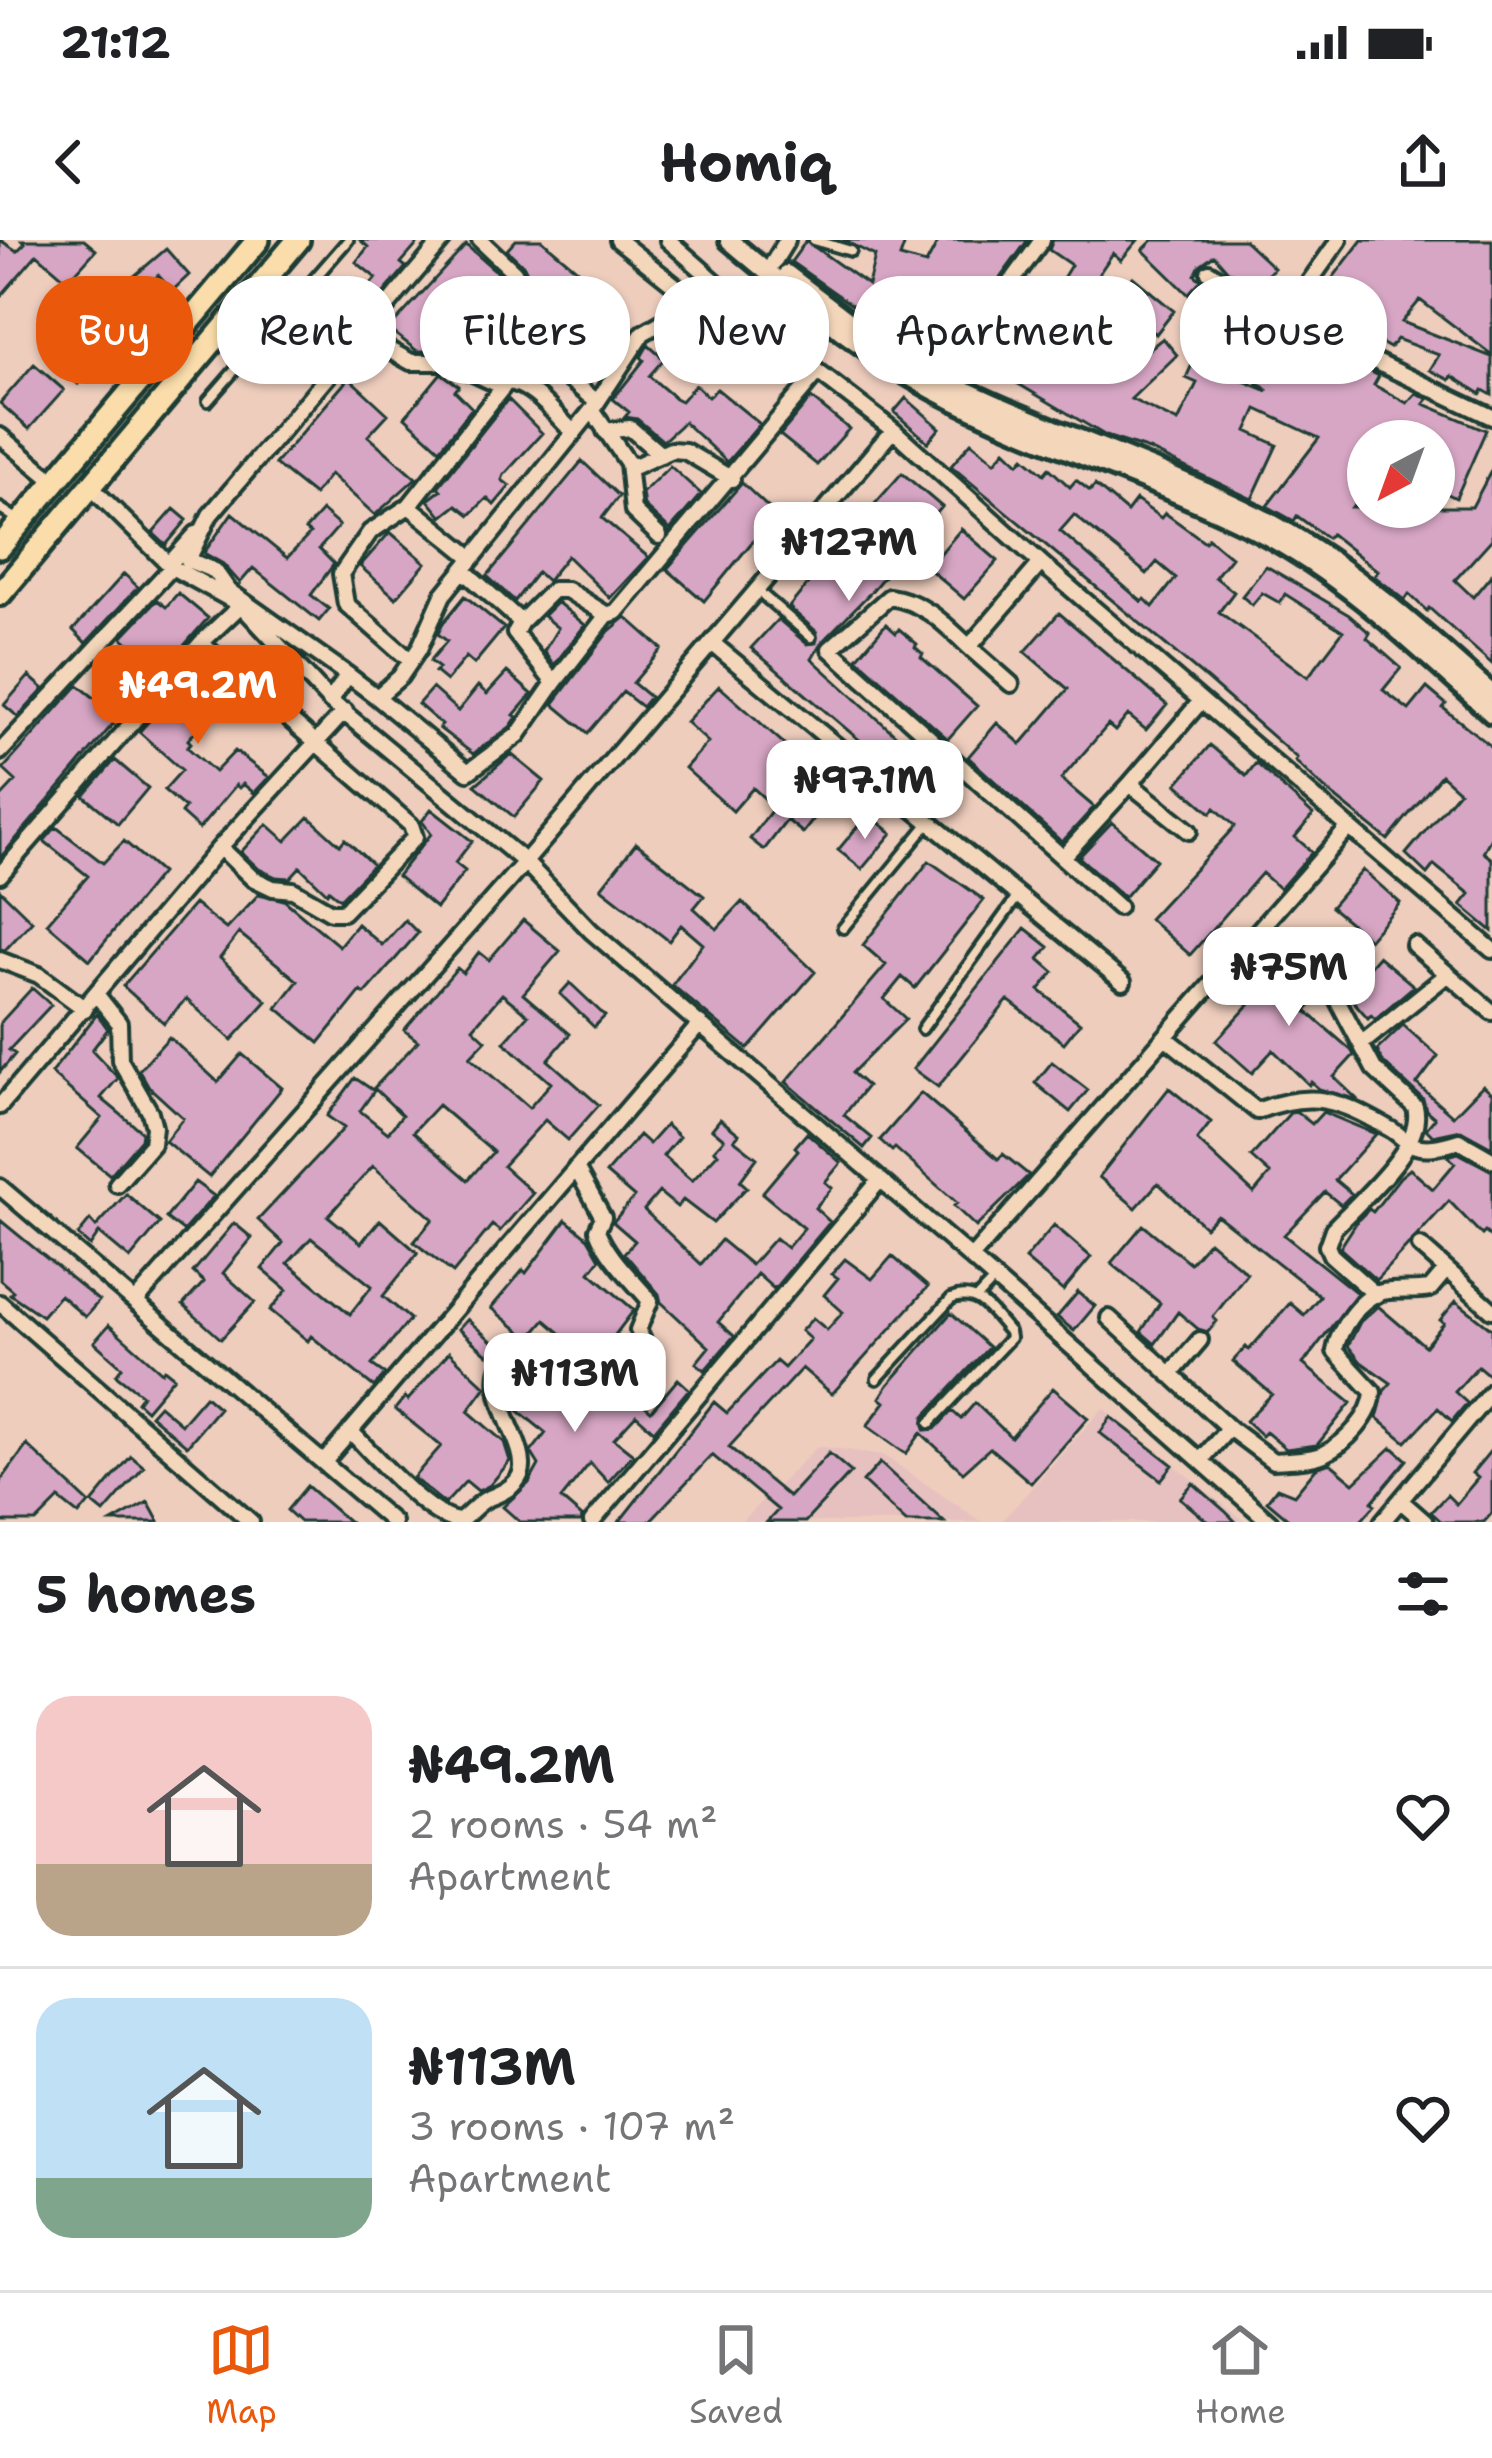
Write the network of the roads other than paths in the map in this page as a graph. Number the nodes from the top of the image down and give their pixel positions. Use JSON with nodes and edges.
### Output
{"nodes":[{"id":1,"x":257,"y":240,"type":"edge"},
{"id":2,"x":298,"y":240,"type":"edge"},
{"id":3,"x":348,"y":240,"type":"edge"},
{"id":4,"x":442,"y":240,"type":"edge"},
{"id":5,"x":480,"y":240,"type":"edge"},
{"id":6,"x":618,"y":240,"type":"edge"},
{"id":7,"x":668,"y":240,"type":"edge"},
{"id":8,"x":729,"y":240,"type":"edge"},
{"id":9,"x":746,"y":240,"type":"edge"},
{"id":10,"x":788,"y":240,"type":"edge"},
{"id":11,"x":814,"y":240,"type":"edge"},
{"id":12,"x":1042,"y":240,"type":"edge"},
{"id":13,"x":1340,"y":240,"type":"edge"},
{"id":14,"x":851,"y":251,"type":"dead end"},
{"id":15,"x":773,"y":263,"type":"junction"},
{"id":16,"x":1209,"y":272,"type":"dead end"},
{"id":17,"x":663,"y":276,"type":"edge"},
{"id":18,"x":708,"y":276,"type":"edge"},
{"id":19,"x":1016,"y":276,"type":"edge"},
{"id":20,"x":1216,"y":276,"type":"edge"},
{"id":21,"x":1314,"y":276,"type":"edge"},
{"id":22,"x":396,"y":295,"type":"edge"},
{"id":23,"x":853,"y":324,"type":"edge"},
{"id":24,"x":654,"y":327,"type":"edge"},
{"id":25,"x":396,"y":354,"type":"edge"},
{"id":26,"x":1387,"y":367,"type":"edge"},
{"id":27,"x":829,"y":381,"type":"edge"},
{"id":28,"x":321,"y":384,"type":"edge"},
{"id":29,"x":808,"y":384,"type":"edge"},
{"id":30,"x":949,"y":384,"type":"edge"},
{"id":31,"x":501,"y":386,"type":"junction"},
{"id":32,"x":208,"y":400,"type":"dead end"},
{"id":33,"x":595,"y":406,"type":"junction"},
{"id":34,"x":1492,"y":417,"type":"edge"},
{"id":35,"x":893,"y":430,"type":"junction"},
{"id":36,"x":605,"y":431,"type":"junction"},
{"id":37,"x":574,"y":434,"type":"junction"},
{"id":38,"x":0,"y":436,"type":"edge"},
{"id":39,"x":662,"y":455,"type":"junction"},
{"id":40,"x":628,"y":463,"type":"junction"},
{"id":41,"x":732,"y":479,"type":"junction"},
{"id":42,"x":55,"y":482,"type":"junction"},
{"id":43,"x":90,"y":486,"type":"junction"},
{"id":44,"x":409,"y":506,"type":"junction"},
{"id":45,"x":0,"y":508,"type":"edge"},
{"id":46,"x":209,"y":518,"type":"junction"},
{"id":47,"x":21,"y":522,"type":"junction"},
{"id":48,"x":659,"y":536,"type":"dead end"},
{"id":49,"x":0,"y":547,"type":"edge"},
{"id":50,"x":1041,"y":563,"type":"junction"},
{"id":51,"x":468,"y":564,"type":"junction"},
{"id":52,"x":172,"y":567,"type":"junction"},
{"id":53,"x":757,"y":590,"type":"junction"},
{"id":54,"x":0,"y":594,"type":"edge"},
{"id":55,"x":241,"y":605,"type":"junction"},
{"id":56,"x":608,"y":614,"type":"junction"},
{"id":57,"x":521,"y":622,"type":"junction"},
{"id":58,"x":811,"y":637,"type":"dead end"},
{"id":59,"x":201,"y":643,"type":"junction"},
{"id":60,"x":712,"y":644,"type":"junction"},
{"id":61,"x":969,"y":646,"type":"junction"},
{"id":62,"x":411,"y":661,"type":"junction"},
{"id":63,"x":349,"y":675,"type":"junction"},
{"id":64,"x":554,"y":683,"type":"junction"},
{"id":65,"x":1011,"y":684,"type":"dead end"},
{"id":66,"x":1492,"y":694,"type":"edge"},
{"id":67,"x":377,"y":697,"type":"junction"},
{"id":68,"x":329,"y":700,"type":"junction"},
{"id":69,"x":1202,"y":700,"type":"junction"},
{"id":70,"x":345,"y":711,"type":"junction"},
{"id":71,"x":1492,"y":714,"type":"edge"},
{"id":72,"x":315,"y":745,"type":"junction"},
{"id":73,"x":0,"y":752,"type":"edge"},
{"id":74,"x":1130,"y":784,"type":"junction"},
{"id":75,"x":929,"y":823,"type":"junction"},
{"id":76,"x":1348,"y":827,"type":"junction"},
{"id":77,"x":1190,"y":831,"type":"dead end"},
{"id":78,"x":220,"y":848,"type":"junction"},
{"id":79,"x":1063,"y":857,"type":"junction"},
{"id":80,"x":525,"y":862,"type":"junction"},
{"id":81,"x":0,"y":875,"type":"edge"},
{"id":82,"x":1018,"y":896,"type":"junction"},
{"id":83,"x":1118,"y":908,"type":"dead end"},
{"id":84,"x":843,"y":928,"type":"dead end"},
{"id":85,"x":1414,"y":945,"type":"dead end"},
{"id":86,"x":1492,"y":950,"type":"edge"},
{"id":87,"x":0,"y":960,"type":"edge"},
{"id":88,"x":1448,"y":974,"type":"junction"},
{"id":89,"x":1123,"y":982,"type":"dead end"},
{"id":90,"x":97,"y":994,"type":"junction"},
{"id":91,"x":1338,"y":1001,"type":"dead end"},
{"id":92,"x":85,"y":1009,"type":"junction"},
{"id":93,"x":1492,"y":1012,"type":"edge"},
{"id":94,"x":700,"y":1024,"type":"junction"},
{"id":95,"x":922,"y":1029,"type":"dead end"},
{"id":96,"x":1165,"y":1036,"type":"junction"},
{"id":97,"x":1361,"y":1044,"type":"junction"},
{"id":98,"x":0,"y":1106,"type":"edge"},
{"id":99,"x":1410,"y":1145,"type":"junction"},
{"id":100,"x":1492,"y":1160,"type":"edge"},
{"id":101,"x":576,"y":1168,"type":"junction"},
{"id":102,"x":880,"y":1180,"type":"junction"},
{"id":103,"x":117,"y":1184,"type":"dead end"},
{"id":104,"x":0,"y":1187,"type":"edge"},
{"id":105,"x":1420,"y":1246,"type":"dead end"},
{"id":106,"x":971,"y":1258,"type":"junction"},
{"id":107,"x":1446,"y":1270,"type":"junction"},
{"id":108,"x":995,"y":1279,"type":"junction"},
{"id":109,"x":1376,"y":1295,"type":"junction"},
{"id":110,"x":977,"y":1298,"type":"junction"},
{"id":111,"x":136,"y":1301,"type":"junction"},
{"id":112,"x":1492,"y":1310,"type":"edge"},
{"id":113,"x":3,"y":1313,"type":"edge"},
{"id":114,"x":1109,"y":1318,"type":"dead end"},
{"id":115,"x":1200,"y":1340,"type":"dead end"},
{"id":116,"x":1170,"y":1375,"type":"junction"},
{"id":117,"x":877,"y":1379,"type":"dead end"},
{"id":118,"x":1492,"y":1391,"type":"edge"},
{"id":119,"x":930,"y":1423,"type":"dead end"},
{"id":120,"x":1229,"y":1428,"type":"junction"},
{"id":121,"x":350,"y":1431,"type":"junction"},
{"id":122,"x":1201,"y":1460,"type":"junction"},
{"id":123,"x":324,"y":1462,"type":"junction"},
{"id":124,"x":1401,"y":1501,"type":"junction"},
{"id":125,"x":251,"y":1522,"type":"edge"},
{"id":126,"x":393,"y":1522,"type":"edge"},
{"id":127,"x":592,"y":1522,"type":"edge"},
{"id":128,"x":1270,"y":1522,"type":"edge"},
{"id":129,"x":1382,"y":1522,"type":"edge"},
{"id":130,"x":1425,"y":1522,"type":"edge"}],
"edges":[{"from":1,"to":42,"type":"main road"},
{"from":2,"to":43,"type":"main road"},
{"from":3,"to":32,"type":"lane"},
{"from":4,"to":22,"type":"street"},
{"from":5,"to":33,"type":"street"},
{"from":6,"to":17,"type":"street"},
{"from":7,"to":18,"type":"street"},
{"from":8,"to":71,"type":"street"},
{"from":9,"to":15,"type":"street"},
{"from":10,"to":15,"type":"street"},
{"from":11,"to":14,"type":"lane"},
{"from":12,"to":19,"type":"street"},
{"from":13,"to":21,"type":"street"},
{"from":15,"to":23,"type":"street"},
{"from":16,"to":20,"type":"street"},
{"from":24,"to":33,"type":"street"},
{"from":25,"to":31,"type":"street"},
{"from":26,"to":34,"type":"street"},
{"from":27,"to":35,"type":"street"},
{"from":28,"to":46,"type":"street"},
{"from":29,"to":41,"type":"street"},
{"from":30,"to":66,"type":"street"},
{"from":31,"to":37,"type":"street"},
{"from":31,"to":44,"type":"street"},
{"from":33,"to":36,"type":"street"},
{"from":33,"to":37,"type":"street"},
{"from":35,"to":50,"type":"street"},
{"from":35,"to":53,"type":"street"},
{"from":36,"to":39,"type":"street"},
{"from":36,"to":40,"type":"street"},
{"from":37,"to":51,"type":"street"},
{"from":38,"to":42,"type":"street"},
{"from":39,"to":40,"type":"street"},
{"from":39,"to":41,"type":"street"},
{"from":40,"to":48,"type":"street"},
{"from":41,"to":56,"type":"street"},
{"from":42,"to":47,"type":"main road"},
{"from":43,"to":52,"type":"street"},
{"from":43,"to":54,"type":"main road"},
{"from":44,"to":51,"type":"street"},
{"from":44,"to":62,"type":"street"},
{"from":45,"to":47,"type":"lane"},
{"from":46,"to":52,"type":"street"},
{"from":46,"to":63,"type":"street"},
{"from":47,"to":49,"type":"main road"},
{"from":50,"to":61,"type":"street"},
{"from":50,"to":69,"type":"street"},
{"from":51,"to":57,"type":"street"},
{"from":51,"to":62,"type":"street"},
{"from":52,"to":55,"type":"street"},
{"from":52,"to":73,"type":"street"},
{"from":53,"to":58,"type":"lane"},
{"from":53,"to":60,"type":"street"},
{"from":55,"to":59,"type":"street"},
{"from":55,"to":68,"type":"street"},
{"from":56,"to":57,"type":"street"},
{"from":56,"to":64,"type":"street"},
{"from":57,"to":64,"type":"street"},
{"from":59,"to":72,"type":"street"},
{"from":59,"to":81,"type":"street"},
{"from":60,"to":75,"type":"street"},
{"from":60,"to":80,"type":"street"},
{"from":61,"to":65,"type":"street"},
{"from":61,"to":79,"type":"street"},
{"from":62,"to":67,"type":"street"},
{"from":63,"to":67,"type":"street"},
{"from":63,"to":68,"type":"street"},
{"from":64,"to":67,"type":"street"},
{"from":68,"to":70,"type":"street"},
{"from":69,"to":74,"type":"street"},
{"from":69,"to":76,"type":"street"},
{"from":70,"to":72,"type":"street"},
{"from":70,"to":80,"type":"street"},
{"from":72,"to":78,"type":"street"},
{"from":72,"to":78,"type":"street"},
{"from":74,"to":77,"type":"street"},
{"from":74,"to":79,"type":"street"},
{"from":75,"to":82,"type":"street"},
{"from":75,"to":84,"type":"lane"},
{"from":76,"to":86,"type":"street"},
{"from":76,"to":96,"type":"street"},
{"from":78,"to":90,"type":"street"},
{"from":79,"to":83,"type":"street"},
{"from":80,"to":94,"type":"street"},
{"from":80,"to":111,"type":"street"},
{"from":82,"to":89,"type":"street"},
{"from":82,"to":95,"type":"lane"},
{"from":85,"to":88,"type":"street"},
{"from":87,"to":92,"type":"street"},
{"from":88,"to":93,"type":"street"},
{"from":88,"to":97,"type":"street"},
{"from":90,"to":92,"type":"street"},
{"from":90,"to":103,"type":"street"},
{"from":91,"to":97,"type":"street"},
{"from":92,"to":98,"type":"street"},
{"from":94,"to":101,"type":"street"},
{"from":94,"to":102,"type":"street"},
{"from":96,"to":99,"type":"street"},
{"from":96,"to":106,"type":"street"},
{"from":97,"to":99,"type":"street"},
{"from":99,"to":100,"type":"street"},
{"from":99,"to":109,"type":"street"},
{"from":101,"to":121,"type":"street"},
{"from":101,"to":121,"type":"street"},
{"from":102,"to":106,"type":"street"},
{"from":102,"to":127,"type":"street"},
{"from":104,"to":111,"type":"street"},
{"from":105,"to":107,"type":"street"},
{"from":106,"to":108,"type":"street"},
{"from":107,"to":109,"type":"street"},
{"from":107,"to":112,"type":"street"},
{"from":108,"to":110,"type":"lane"},
{"from":108,"to":122,"type":"street"},
{"from":109,"to":120,"type":"street"},
{"from":110,"to":117,"type":"lane"},
{"from":110,"to":119,"type":"lane"},
{"from":111,"to":123,"type":"street"},
{"from":113,"to":125,"type":"street"},
{"from":114,"to":116,"type":"street"},
{"from":115,"to":116,"type":"street"},
{"from":116,"to":120,"type":"street"},
{"from":118,"to":124,"type":"street"},
{"from":120,"to":122,"type":"street"},
{"from":121,"to":123,"type":"street"},
{"from":122,"to":128,"type":"street"},
{"from":123,"to":126,"type":"street"},
{"from":124,"to":129,"type":"street"},
{"from":124,"to":130,"type":"street"}]}
